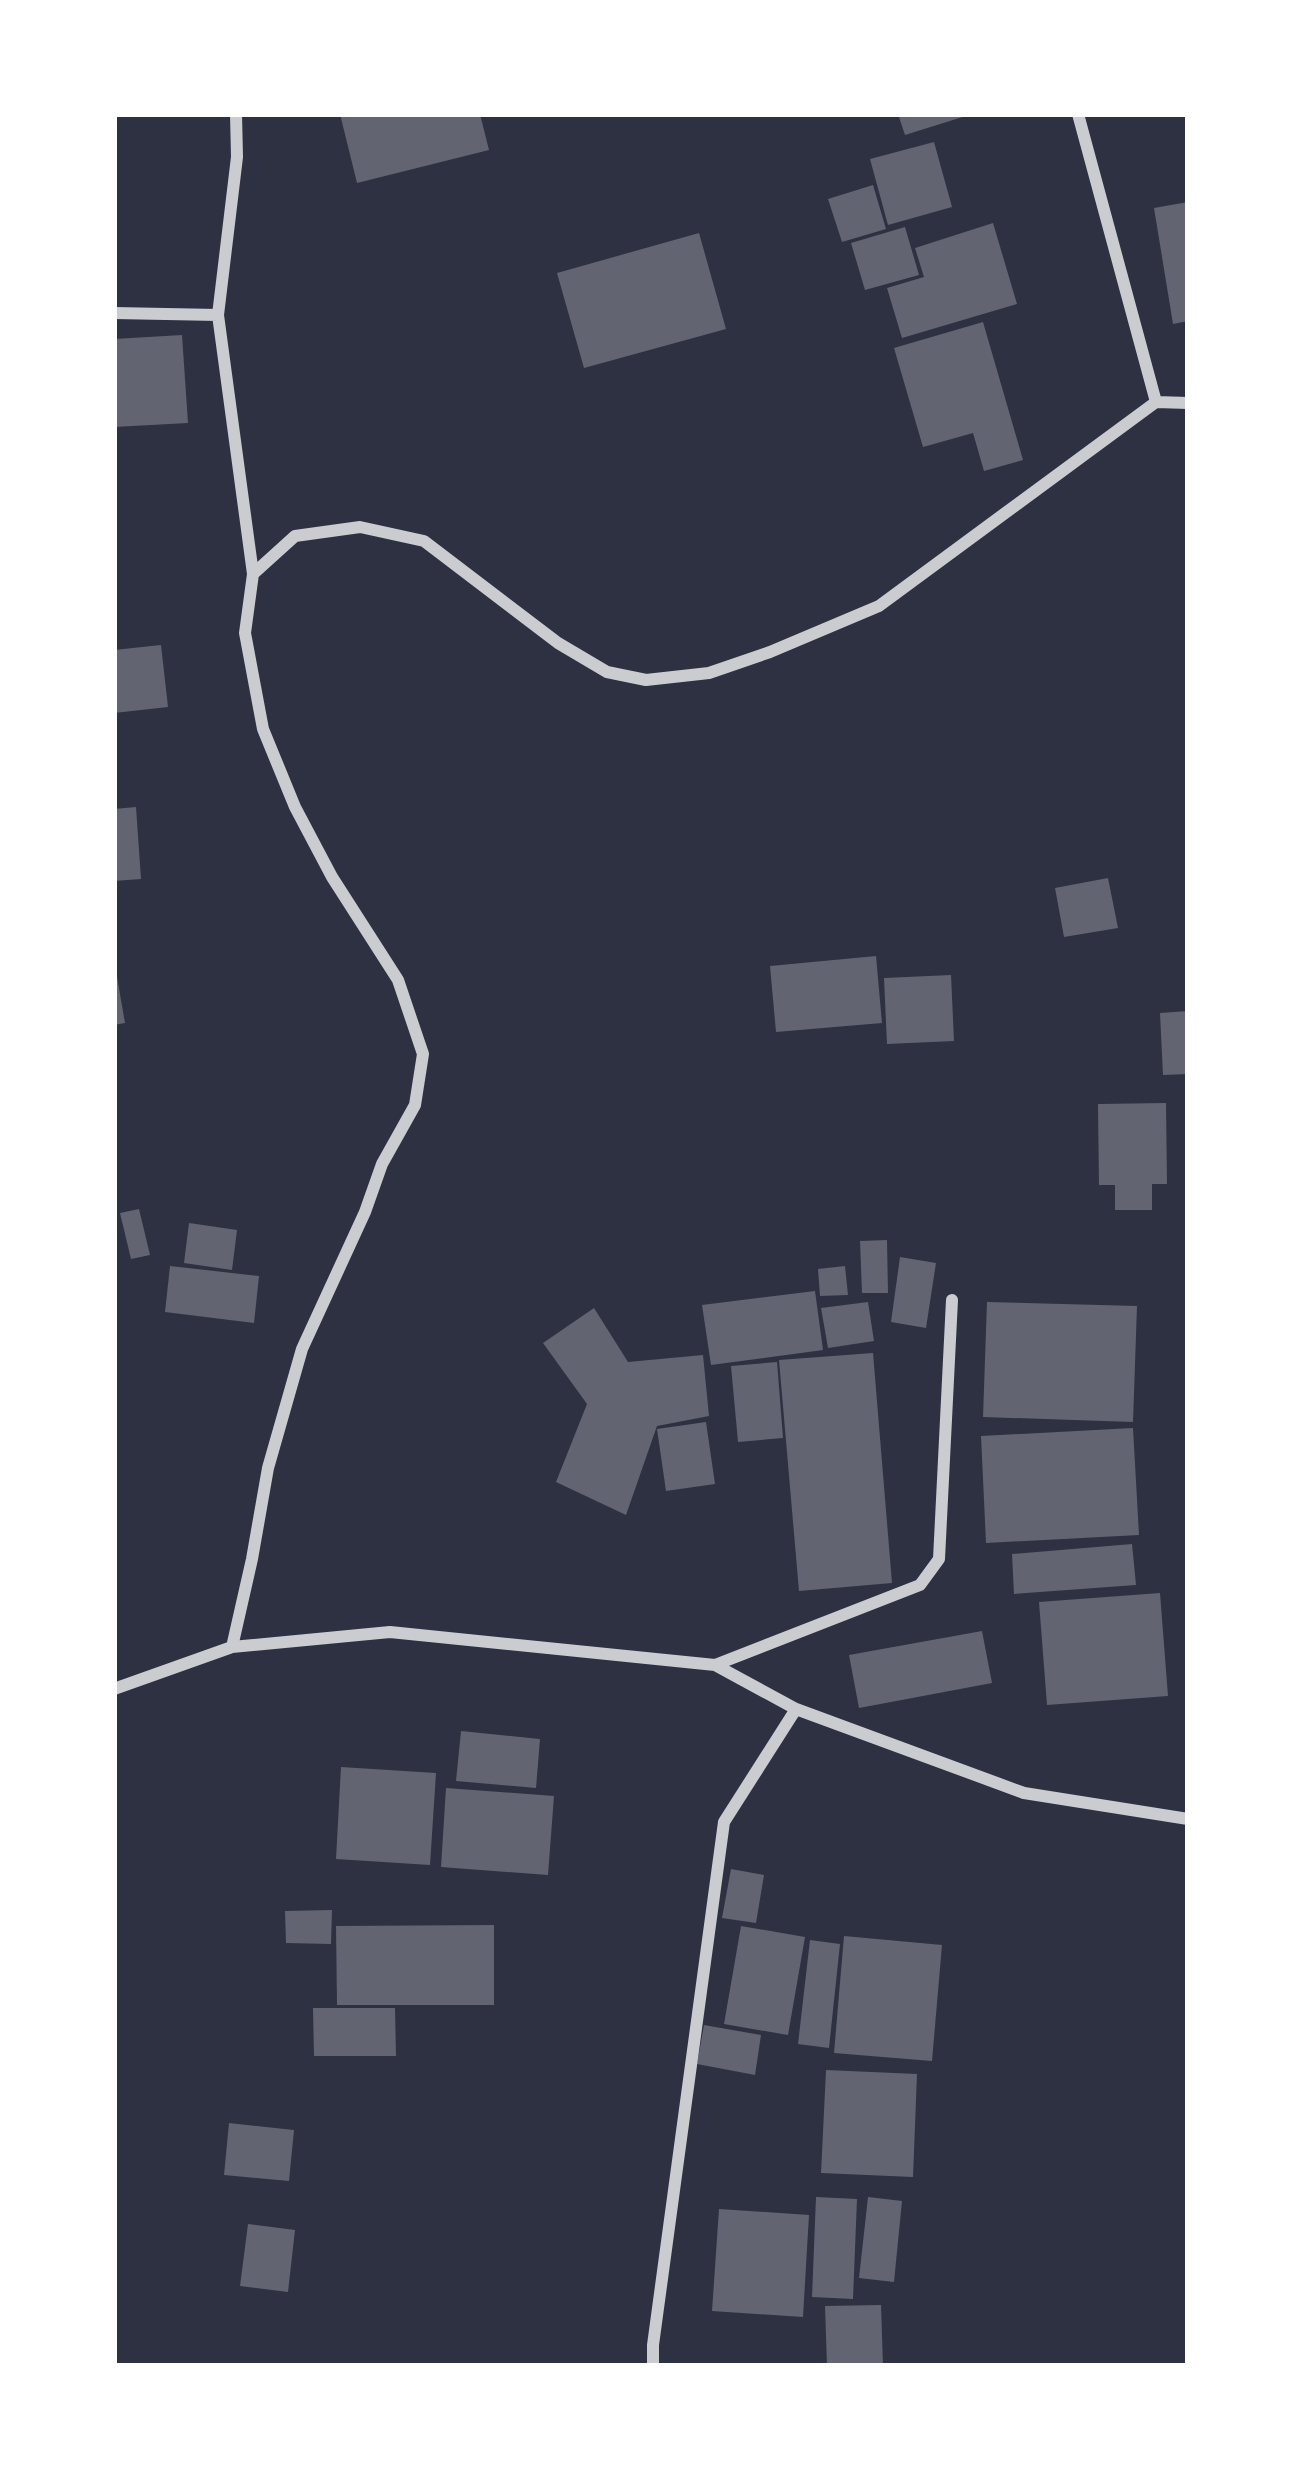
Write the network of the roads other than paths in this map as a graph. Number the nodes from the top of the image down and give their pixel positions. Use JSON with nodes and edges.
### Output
{"nodes":[{"id":1,"x":236,"y":114,"type":"edge"},
{"id":2,"x":1078,"y":114,"type":"edge"},
{"id":3,"x":114,"y":313,"type":"edge"},
{"id":4,"x":218,"y":315,"type":"junction"},
{"id":5,"x":1156,"y":402,"type":"junction"},
{"id":6,"x":1188,"y":403,"type":"edge"},
{"id":7,"x":254,"y":574,"type":"junction"},
{"id":8,"x":952,"y":1300,"type":"dead end"},
{"id":9,"x":232,"y":1647,"type":"junction"},
{"id":10,"x":715,"y":1665,"type":"junction"},
{"id":11,"x":114,"y":1689,"type":"edge"},
{"id":12,"x":796,"y":1709,"type":"junction"},
{"id":13,"x":1188,"y":1819,"type":"edge"},
{"id":14,"x":653,"y":2366,"type":"edge"}],
"edges":[{"from":1,"to":4,"type":"street"},
{"from":2,"to":5,"type":"street"},
{"from":3,"to":4,"type":"street"},
{"from":4,"to":7,"type":"street"},
{"from":5,"to":6,"type":"street"},
{"from":5,"to":7,"type":"street"},
{"from":7,"to":9,"type":"street"},
{"from":8,"to":10,"type":"street"},
{"from":9,"to":10,"type":"street"},
{"from":9,"to":11,"type":"street"},
{"from":10,"to":12,"type":"street"},
{"from":12,"to":13,"type":"street"},
{"from":12,"to":14,"type":"street"}]}
